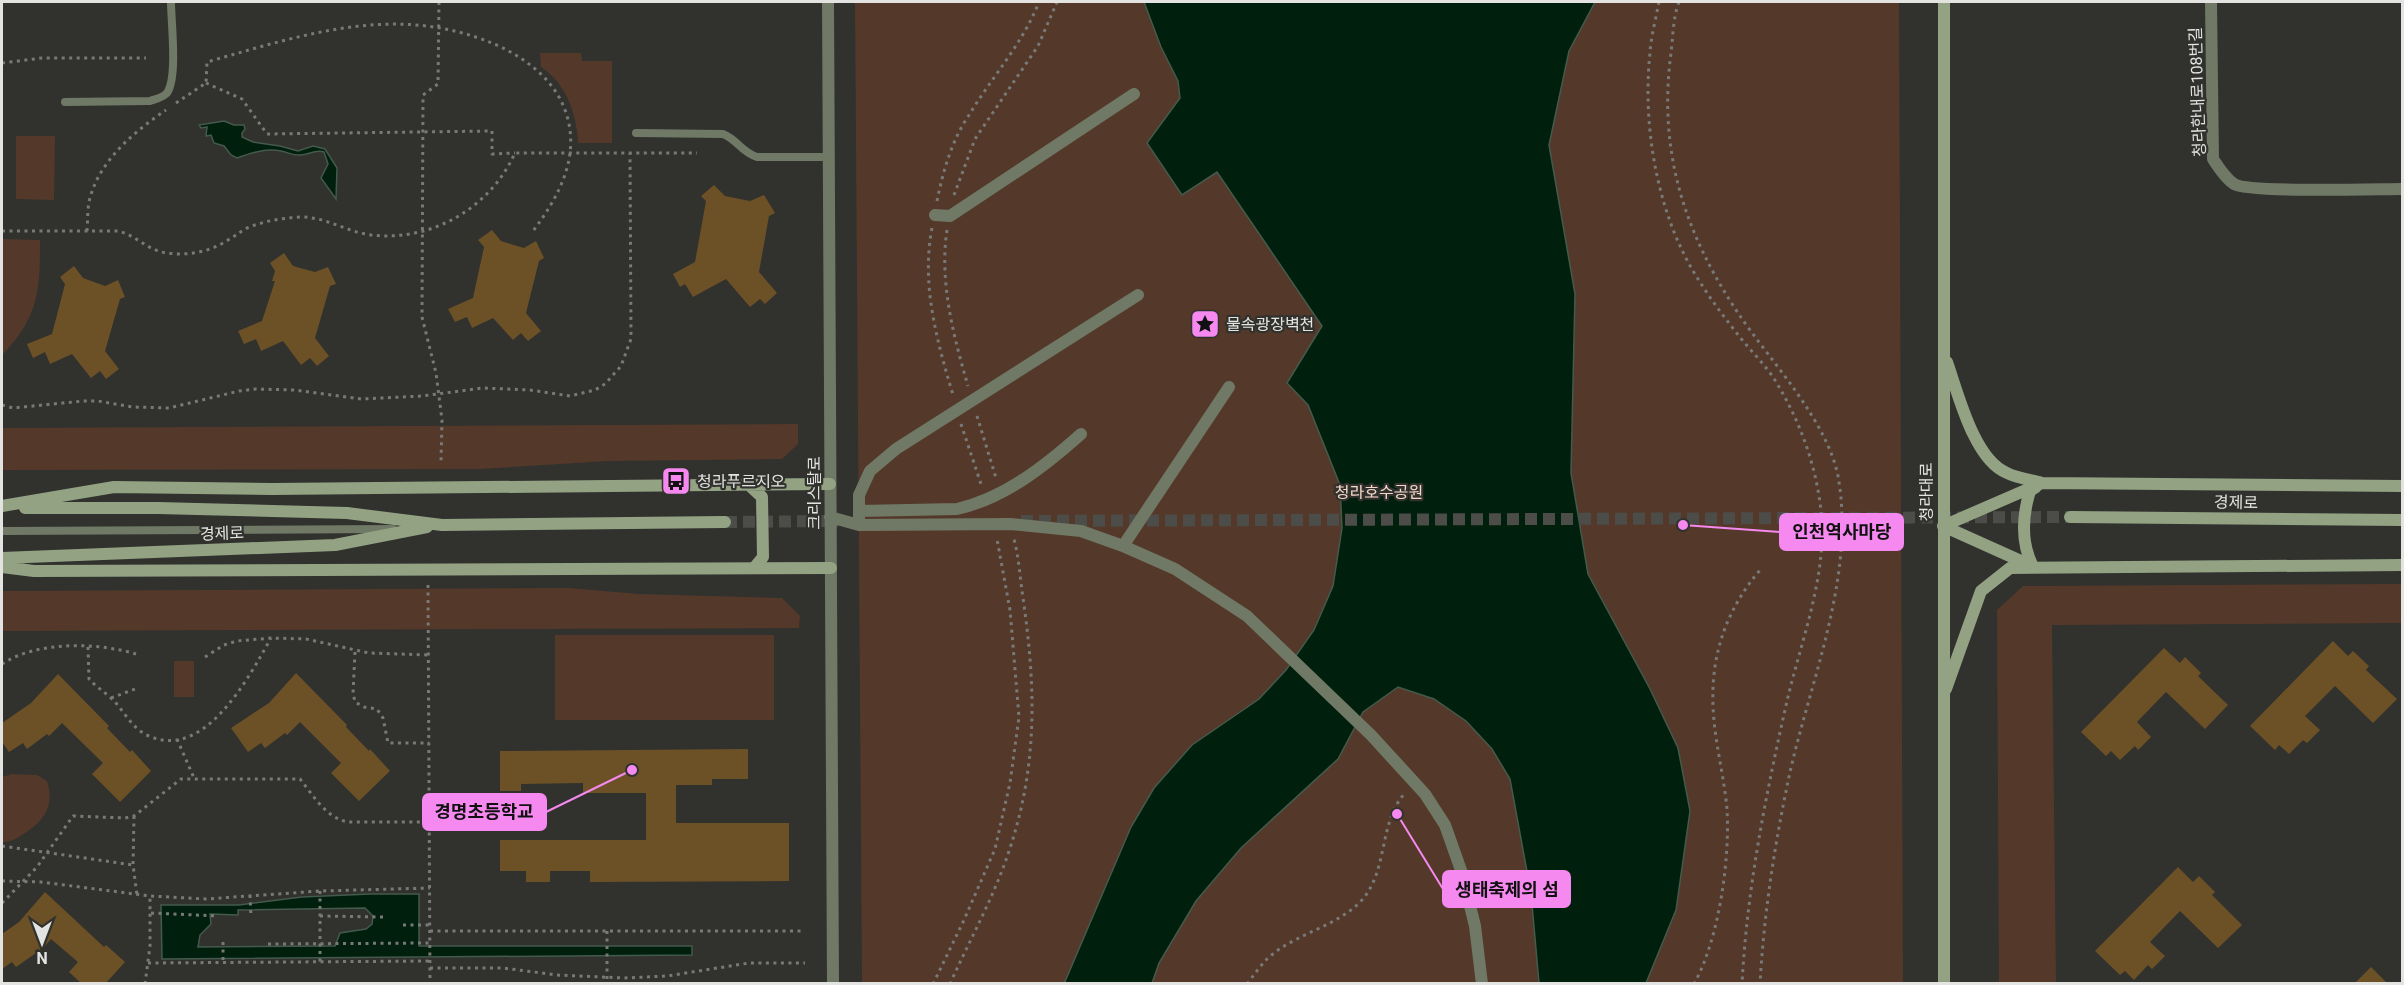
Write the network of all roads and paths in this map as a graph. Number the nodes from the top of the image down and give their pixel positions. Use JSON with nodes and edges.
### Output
{"nodes":[{"id":1,"x":171,"y":2,"type":"edge"},
{"id":2,"x":439,"y":2,"type":"edge"},
{"id":3,"x":828,"y":2,"type":"edge"},
{"id":4,"x":1659,"y":2,"type":"edge"},
{"id":5,"x":1679,"y":2,"type":"edge"},
{"id":6,"x":1944,"y":2,"type":"edge"},
{"id":7,"x":2211,"y":2,"type":"edge"},
{"id":8,"x":438,"y":28,"type":"junction"},
{"id":9,"x":146,"y":58,"type":"dead end"},
{"id":10,"x":2,"y":63,"type":"edge"},
{"id":11,"x":206,"y":82,"type":"junction"},
{"id":12,"x":1134,"y":94,"type":"dead end"},
{"id":13,"x":65,"y":102,"type":"dead end"},
{"id":14,"x":423,"y":132,"type":"junction"},
{"id":15,"x":636,"y":132,"type":"dead end"},
{"id":16,"x":515,"y":153,"type":"junction"},
{"id":17,"x":571,"y":153,"type":"junction"},
{"id":18,"x":630,"y":153,"type":"junction"},
{"id":19,"x":697,"y":153,"type":"dead end"},
{"id":20,"x":829,"y":158,"type":"junction"},
{"id":21,"x":2403,"y":189,"type":"edge"},
{"id":22,"x":935,"y":215,"type":"dead end"},
{"id":23,"x":2,"y":231,"type":"edge"},
{"id":24,"x":87,"y":231,"type":"junction"},
{"id":25,"x":533,"y":231,"type":"dead end"},
{"id":26,"x":422,"y":232,"type":"junction"},
{"id":27,"x":1138,"y":295,"type":"dead end"},
{"id":28,"x":1943,"y":353,"type":"junction"},
{"id":29,"x":1229,"y":387,"type":"dead end"},
{"id":30,"x":439,"y":394,"type":"junction"},
{"id":31,"x":2,"y":405,"type":"edge"},
{"id":32,"x":1081,"y":434,"type":"dead end"},
{"id":33,"x":441,"y":462,"type":"dead end"},
{"id":34,"x":2042,"y":483,"type":"junction"},
{"id":35,"x":830,"y":484,"type":"junction"},
{"id":36,"x":749,"y":485,"type":"junction"},
{"id":37,"x":2403,"y":486,"type":"edge"},
{"id":38,"x":2,"y":507,"type":"edge"},
{"id":39,"x":859,"y":510,"type":"junction"},
{"id":40,"x":830,"y":517,"type":"junction"},
{"id":41,"x":2070,"y":517,"type":"tunnel mouth"},
{"id":42,"x":2403,"y":520,"type":"edge"},
{"id":43,"x":725,"y":522,"type":"tunnel mouth"},
{"id":44,"x":442,"y":525,"type":"junction"},
{"id":45,"x":859,"y":525,"type":"junction"},
{"id":46,"x":1943,"y":526,"type":"junction"},
{"id":47,"x":418,"y":529,"type":"junction"},
{"id":48,"x":2,"y":531,"type":"edge"},
{"id":49,"x":1123,"y":546,"type":"junction"},
{"id":50,"x":2,"y":558,"type":"edge"},
{"id":51,"x":2403,"y":565,"type":"edge"},
{"id":52,"x":2,"y":567,"type":"edge"},
{"id":53,"x":2033,"y":567,"type":"junction"},
{"id":54,"x":754,"y":568,"type":"junction"},
{"id":55,"x":831,"y":568,"type":"junction"},
{"id":56,"x":1760,"y":570,"type":"dead end"},
{"id":57,"x":428,"y":583,"type":"dead end"},
{"id":58,"x":271,"y":638,"type":"junction"},
{"id":59,"x":88,"y":646,"type":"junction"},
{"id":60,"x":355,"y":652,"type":"junction"},
{"id":61,"x":136,"y":654,"type":"dead end"},
{"id":62,"x":429,"y":655,"type":"junction"},
{"id":63,"x":205,"y":657,"type":"dead end"},
{"id":64,"x":2,"y":664,"type":"edge"},
{"id":65,"x":135,"y":689,"type":"dead end"},
{"id":66,"x":111,"y":698,"type":"junction"},
{"id":67,"x":1943,"y":699,"type":"junction"},
{"id":68,"x":177,"y":739,"type":"junction"},
{"id":69,"x":429,"y":743,"type":"junction"},
{"id":70,"x":194,"y":778,"type":"junction"},
{"id":71,"x":1415,"y":783,"type":"junction"},
{"id":72,"x":134,"y":816,"type":"junction"},
{"id":73,"x":430,"y":822,"type":"junction"},
{"id":74,"x":2,"y":846,"type":"edge"},
{"id":75,"x":47,"y":854,"type":"junction"},
{"id":76,"x":133,"y":865,"type":"junction"},
{"id":77,"x":2,"y":881,"type":"edge"},
{"id":78,"x":25,"y":881,"type":"junction"},
{"id":79,"x":430,"y":888,"type":"junction"},
{"id":80,"x":320,"y":893,"type":"junction"},
{"id":81,"x":137,"y":895,"type":"junction"},
{"id":82,"x":150,"y":896,"type":"junction"},
{"id":83,"x":250,"y":896,"type":"junction"},
{"id":84,"x":2,"y":903,"type":"edge"},
{"id":85,"x":151,"y":913,"type":"junction"},
{"id":86,"x":250,"y":914,"type":"dead end"},
{"id":87,"x":218,"y":916,"type":"dead end"},
{"id":88,"x":320,"y":916,"type":"junction"},
{"id":89,"x":383,"y":916,"type":"dead end"},
{"id":90,"x":403,"y":925,"type":"dead end"},
{"id":91,"x":430,"y":925,"type":"junction"},
{"id":92,"x":430,"y":931,"type":"junction"},
{"id":93,"x":606,"y":931,"type":"junction"},
{"id":94,"x":806,"y":931,"type":"dead end"},
{"id":95,"x":430,"y":943,"type":"junction"},
{"id":96,"x":223,"y":944,"type":"dead end"},
{"id":97,"x":268,"y":944,"type":"dead end"},
{"id":98,"x":320,"y":944,"type":"junction"},
{"id":99,"x":223,"y":961,"type":"junction"},
{"id":100,"x":320,"y":961,"type":"junction"},
{"id":101,"x":430,"y":961,"type":"junction"},
{"id":102,"x":148,"y":963,"type":"junction"},
{"id":103,"x":805,"y":963,"type":"dead end"},
{"id":104,"x":430,"y":968,"type":"junction"},
{"id":105,"x":607,"y":978,"type":"junction"},
{"id":106,"x":639,"y":978,"type":"junction"},
{"id":107,"x":145,"y":984,"type":"edge"},
{"id":108,"x":430,"y":984,"type":"edge"},
{"id":109,"x":607,"y":984,"type":"edge"},
{"id":110,"x":637,"y":984,"type":"edge"},
{"id":111,"x":832,"y":984,"type":"edge"},
{"id":112,"x":1247,"y":984,"type":"edge"},
{"id":113,"x":1482,"y":984,"type":"edge"},
{"id":114,"x":1694,"y":984,"type":"edge"},
{"id":115,"x":1742,"y":984,"type":"edge"},
{"id":116,"x":1760,"y":984,"type":"edge"},
{"id":117,"x":1944,"y":984,"type":"edge"}],
"edges":[{"from":1,"to":13,"type":"lane"},
{"from":2,"to":8,"type":"path"},
{"from":3,"to":20,"type":"street","name":"크리스탈로"},
{"from":4,"to":115,"type":"path"},
{"from":5,"to":116,"type":"path"},
{"from":6,"to":28,"type":"street","name":"청라대로"},
{"from":7,"to":21,"type":"street","name":"청라한내로108번길"},
{"from":8,"to":11,"type":"path"},
{"from":8,"to":14,"type":"path"},
{"from":8,"to":17,"type":"path"},
{"from":9,"to":10,"type":"path"},
{"from":11,"to":14,"type":"path"},
{"from":11,"to":24,"type":"path"},
{"from":12,"to":22,"type":"street"},
{"from":14,"to":16,"type":"path"},
{"from":14,"to":26,"type":"path"},
{"from":15,"to":20,"type":"lane"},
{"from":16,"to":17,"type":"path"},
{"from":16,"to":26,"type":"path"},
{"from":17,"to":18,"type":"path"},
{"from":17,"to":25,"type":"path"},
{"from":18,"to":19,"type":"path"},
{"from":18,"to":30,"type":"path"},
{"from":20,"to":35,"type":"street","name":"크리스탈로"},
{"from":23,"to":24,"type":"path"},
{"from":24,"to":26,"type":"path"},
{"from":26,"to":30,"type":"path"},
{"from":27,"to":39,"type":"street"},
{"from":28,"to":34,"type":"street"},
{"from":28,"to":46,"type":"street","name":"청라대로"},
{"from":29,"to":49,"type":"street"},
{"from":30,"to":31,"type":"path"},
{"from":30,"to":33,"type":"path"},
{"from":32,"to":39,"type":"street"},
{"from":34,"to":37,"type":"street"},
{"from":34,"to":46,"type":"street"},
{"from":34,"to":53,"type":"street"},
{"from":35,"to":36,"type":"street"},
{"from":35,"to":40,"type":"street","name":"크리스탈로"},
{"from":36,"to":38,"type":"street"},
{"from":36,"to":54,"type":"street"},
{"from":38,"to":44,"type":"street","name":"경제로"},
{"from":39,"to":45,"type":"street"},
{"from":40,"to":45,"type":"street"},
{"from":40,"to":55,"type":"street","name":"크리스탈로"},
{"from":41,"to":42,"type":"street","name":"경제로"},
{"from":43,"to":44,"type":"street","name":"경제로"},
{"from":44,"to":47,"type":"street","name":"경제로"},
{"from":45,"to":49,"type":"street"},
{"from":46,"to":53,"type":"street"},
{"from":46,"to":67,"type":"street","name":"청라대로"},
{"from":47,"to":48,"type":"lane"},
{"from":47,"to":50,"type":"street","name":"경제로"},
{"from":49,"to":71,"type":"street"},
{"from":51,"to":53,"type":"street"},
{"from":52,"to":54,"type":"street"},
{"from":53,"to":67,"type":"street"},
{"from":54,"to":55,"type":"street"},
{"from":55,"to":111,"type":"street","name":"크리스탈로"},
{"from":56,"to":114,"type":"path"},
{"from":57,"to":62,"type":"path"},
{"from":58,"to":60,"type":"path"},
{"from":58,"to":63,"type":"path"},
{"from":58,"to":68,"type":"path"},
{"from":59,"to":61,"type":"path"},
{"from":59,"to":64,"type":"path"},
{"from":59,"to":66,"type":"path"},
{"from":60,"to":62,"type":"path"},
{"from":60,"to":69,"type":"path"},
{"from":62,"to":69,"type":"path"},
{"from":65,"to":66,"type":"path"},
{"from":66,"to":68,"type":"path"},
{"from":67,"to":117,"type":"street","name":"청라대로"},
{"from":68,"to":70,"type":"path"},
{"from":69,"to":73,"type":"path"},
{"from":70,"to":72,"type":"path"},
{"from":70,"to":73,"type":"path"},
{"from":71,"to":112,"type":"path"},
{"from":71,"to":113,"type":"street"},
{"from":72,"to":75,"type":"path"},
{"from":72,"to":76,"type":"path"},
{"from":73,"to":79,"type":"path"},
{"from":74,"to":75,"type":"path"},
{"from":75,"to":76,"type":"path"},
{"from":75,"to":78,"type":"path"},
{"from":76,"to":81,"type":"path"},
{"from":77,"to":78,"type":"path"},
{"from":78,"to":81,"type":"path"},
{"from":78,"to":84,"type":"path"},
{"from":79,"to":80,"type":"path"},
{"from":79,"to":91,"type":"path"},
{"from":80,"to":83,"type":"path"},
{"from":80,"to":88,"type":"path"},
{"from":81,"to":82,"type":"path"},
{"from":82,"to":83,"type":"path"},
{"from":82,"to":85,"type":"path"},
{"from":83,"to":86,"type":"path"},
{"from":85,"to":87,"type":"path"},
{"from":85,"to":102,"type":"path"},
{"from":88,"to":89,"type":"path"},
{"from":88,"to":98,"type":"path"},
{"from":90,"to":91,"type":"path"},
{"from":91,"to":92,"type":"path"},
{"from":92,"to":93,"type":"path"},
{"from":92,"to":95,"type":"path"},
{"from":93,"to":94,"type":"path"},
{"from":93,"to":105,"type":"path"},
{"from":95,"to":98,"type":"path"},
{"from":95,"to":101,"type":"path"},
{"from":96,"to":99,"type":"path"},
{"from":97,"to":98,"type":"path"},
{"from":98,"to":100,"type":"path"},
{"from":99,"to":100,"type":"path"},
{"from":99,"to":102,"type":"path"},
{"from":100,"to":101,"type":"path"},
{"from":101,"to":104,"type":"path"},
{"from":102,"to":107,"type":"path"},
{"from":103,"to":106,"type":"path"},
{"from":104,"to":105,"type":"path"},
{"from":104,"to":108,"type":"path"},
{"from":105,"to":106,"type":"path"},
{"from":105,"to":109,"type":"path"},
{"from":106,"to":110,"type":"path"}]}
